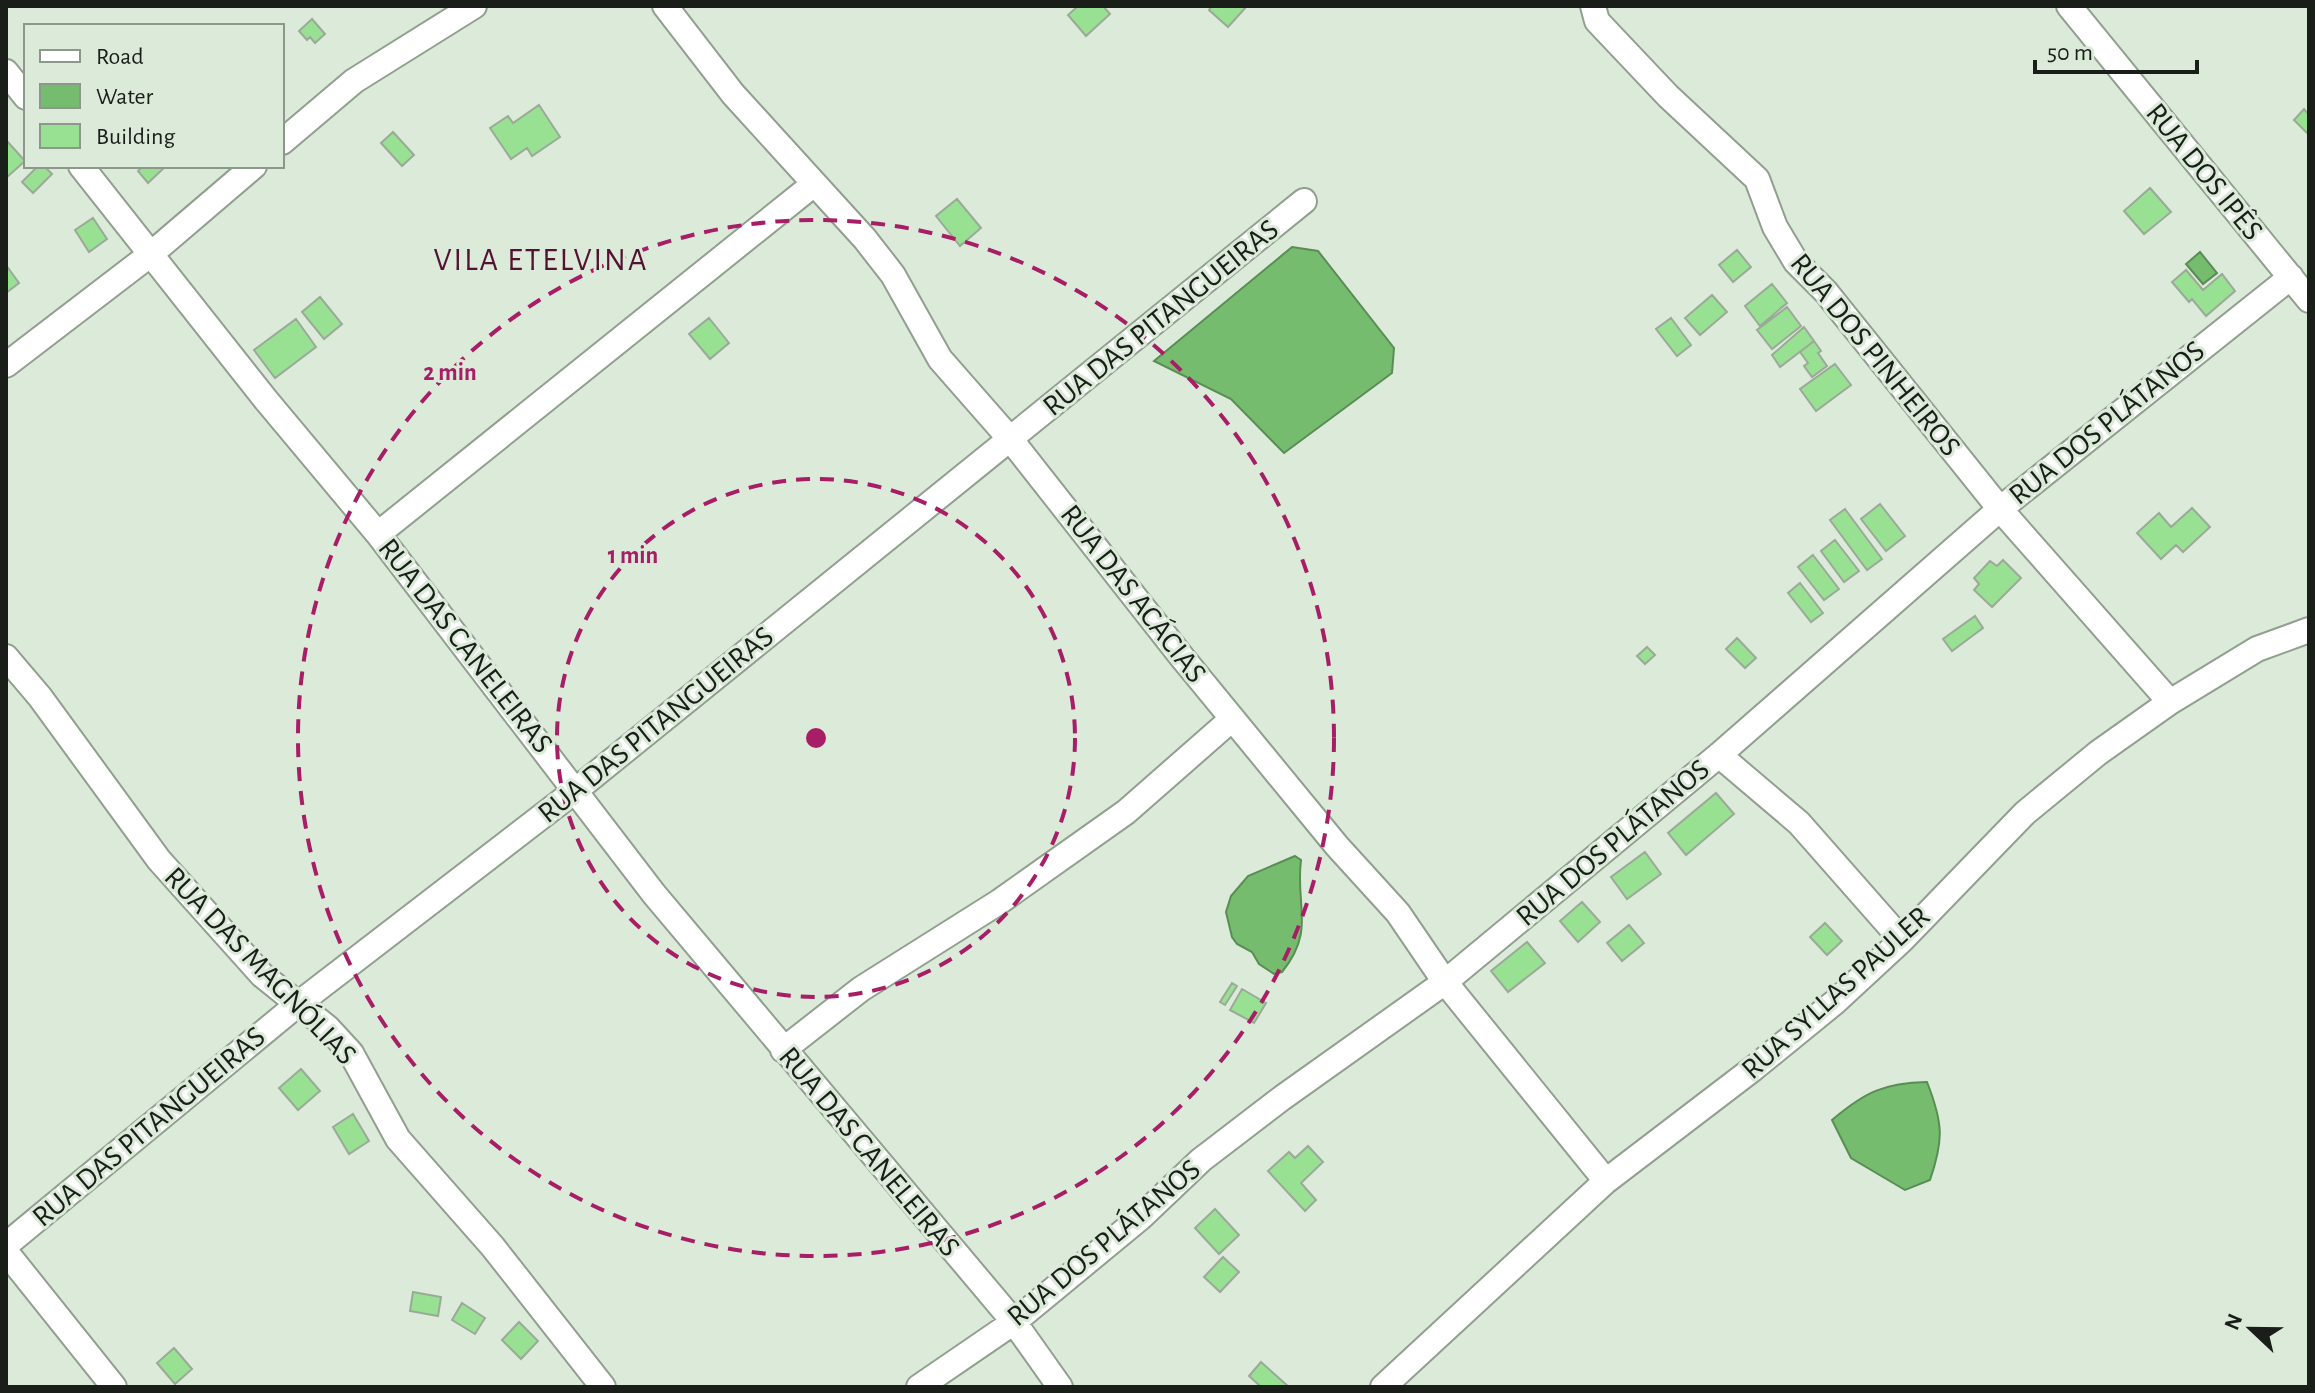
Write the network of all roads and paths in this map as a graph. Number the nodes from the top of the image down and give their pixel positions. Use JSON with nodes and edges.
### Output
{"nodes":[{"id":1,"x":474,"y":6,"type":"edge"},
{"id":2,"x":665,"y":6,"type":"edge"},
{"id":3,"x":1593,"y":6,"type":"edge"},
{"id":4,"x":2069,"y":6,"type":"edge"},
{"id":5,"x":6,"y":72,"type":"edge"},
{"id":6,"x":24,"y":94,"type":"edge"},
{"id":7,"x":284,"y":140,"type":"edge"},
{"id":8,"x":83,"y":168,"type":"edge"},
{"id":9,"x":252,"y":168,"type":"edge"},
{"id":10,"x":814,"y":184,"type":"junction"},
{"id":11,"x":1304,"y":201,"type":"dead end"},
{"id":12,"x":151,"y":254,"type":"junction"},
{"id":13,"x":2291,"y":277,"type":"junction"},
{"id":14,"x":2309,"y":300,"type":"edge"},
{"id":15,"x":6,"y":365,"type":"edge"},
{"id":16,"x":1011,"y":440,"type":"junction"},
{"id":17,"x":2000,"y":509,"type":"junction"},
{"id":18,"x":378,"y":534,"type":"junction"},
{"id":19,"x":2309,"y":630,"type":"edge"},
{"id":20,"x":6,"y":657,"type":"edge"},
{"id":21,"x":2170,"y":702,"type":"junction"},
{"id":22,"x":1232,"y":719,"type":"junction"},
{"id":23,"x":1719,"y":755,"type":"junction"},
{"id":24,"x":576,"y":790,"type":"junction"},
{"id":25,"x":1902,"y":940,"type":"junction"},
{"id":26,"x":1445,"y":982,"type":"junction"},
{"id":27,"x":298,"y":1004,"type":"junction"},
{"id":28,"x":783,"y":1050,"type":"junction"},
{"id":29,"x":1606,"y":1181,"type":"junction"},
{"id":30,"x":6,"y":1245,"type":"edge"},
{"id":31,"x":6,"y":1252,"type":"edge"},
{"id":32,"x":1014,"y":1322,"type":"junction"},
{"id":33,"x":114,"y":1387,"type":"edge"},
{"id":34,"x":603,"y":1387,"type":"edge"},
{"id":35,"x":919,"y":1387,"type":"edge"},
{"id":36,"x":1060,"y":1387,"type":"edge"},
{"id":37,"x":1383,"y":1387,"type":"edge"}],
"edges":[{"from":1,"to":7,"type":"street"},
{"from":2,"to":10,"type":"street","name":"RUA DAS ACÁCIAS"},
{"from":3,"to":17,"type":"street","name":"RUA DOS PINHEIROS"},
{"from":4,"to":13,"type":"street","name":"RUA DOS IPÊS"},
{"from":5,"to":6,"type":"street"},
{"from":8,"to":12,"type":"street","name":"RUA DAS CANELEIRAS"},
{"from":9,"to":12,"type":"street"},
{"from":10,"to":16,"type":"street","name":"RUA DAS ACÁCIAS"},
{"from":10,"to":18,"type":"street"},
{"from":11,"to":16,"type":"street","name":"RUA DAS PITANGUEIRAS"},
{"from":12,"to":15,"type":"street"},
{"from":12,"to":18,"type":"street","name":"RUA DAS CANELEIRAS"},
{"from":13,"to":14,"type":"street","name":"RUA DOS IPÊS"},
{"from":13,"to":17,"type":"street","name":"RUA DOS PLÁTANOS"},
{"from":16,"to":22,"type":"street","name":"RUA DAS ACÁCIAS"},
{"from":16,"to":24,"type":"street","name":"RUA DAS PITANGUEIRAS"},
{"from":17,"to":21,"type":"street","name":"RUA DOS PINHEIROS"},
{"from":17,"to":23,"type":"street","name":"RUA DOS PLÁTANOS"},
{"from":18,"to":24,"type":"street","name":"RUA DAS CANELEIRAS"},
{"from":19,"to":21,"type":"street","name":"RUA SYLLAS PAULER"},
{"from":20,"to":27,"type":"street","name":"RUA DAS MAGNÓLIAS"},
{"from":21,"to":25,"type":"street","name":"RUA SYLLAS PAULER"},
{"from":22,"to":26,"type":"street","name":"RUA DAS ACÁCIAS"},
{"from":22,"to":28,"type":"street"},
{"from":23,"to":25,"type":"street"},
{"from":23,"to":26,"type":"street","name":"RUA DOS PLÁTANOS"},
{"from":24,"to":27,"type":"street","name":"RUA DAS PITANGUEIRAS"},
{"from":24,"to":28,"type":"street","name":"RUA DAS CANELEIRAS"},
{"from":25,"to":29,"type":"street","name":"RUA SYLLAS PAULER"},
{"from":26,"to":29,"type":"street","name":"RUA DAS ACÁCIAS"},
{"from":26,"to":32,"type":"street","name":"RUA DOS PLÁTANOS"},
{"from":27,"to":30,"type":"street","name":"RUA DAS PITANGUEIRAS"},
{"from":27,"to":34,"type":"street","name":"RUA DAS MAGNÓLIAS"},
{"from":28,"to":32,"type":"street","name":"RUA DAS CANELEIRAS"},
{"from":29,"to":37,"type":"street","name":"RUA SYLLAS PAULER"},
{"from":31,"to":33,"type":"street"},
{"from":32,"to":35,"type":"street","name":"RUA DOS PLÁTANOS"},
{"from":32,"to":36,"type":"street","name":"RUA DAS CANELEIRAS"}]}
